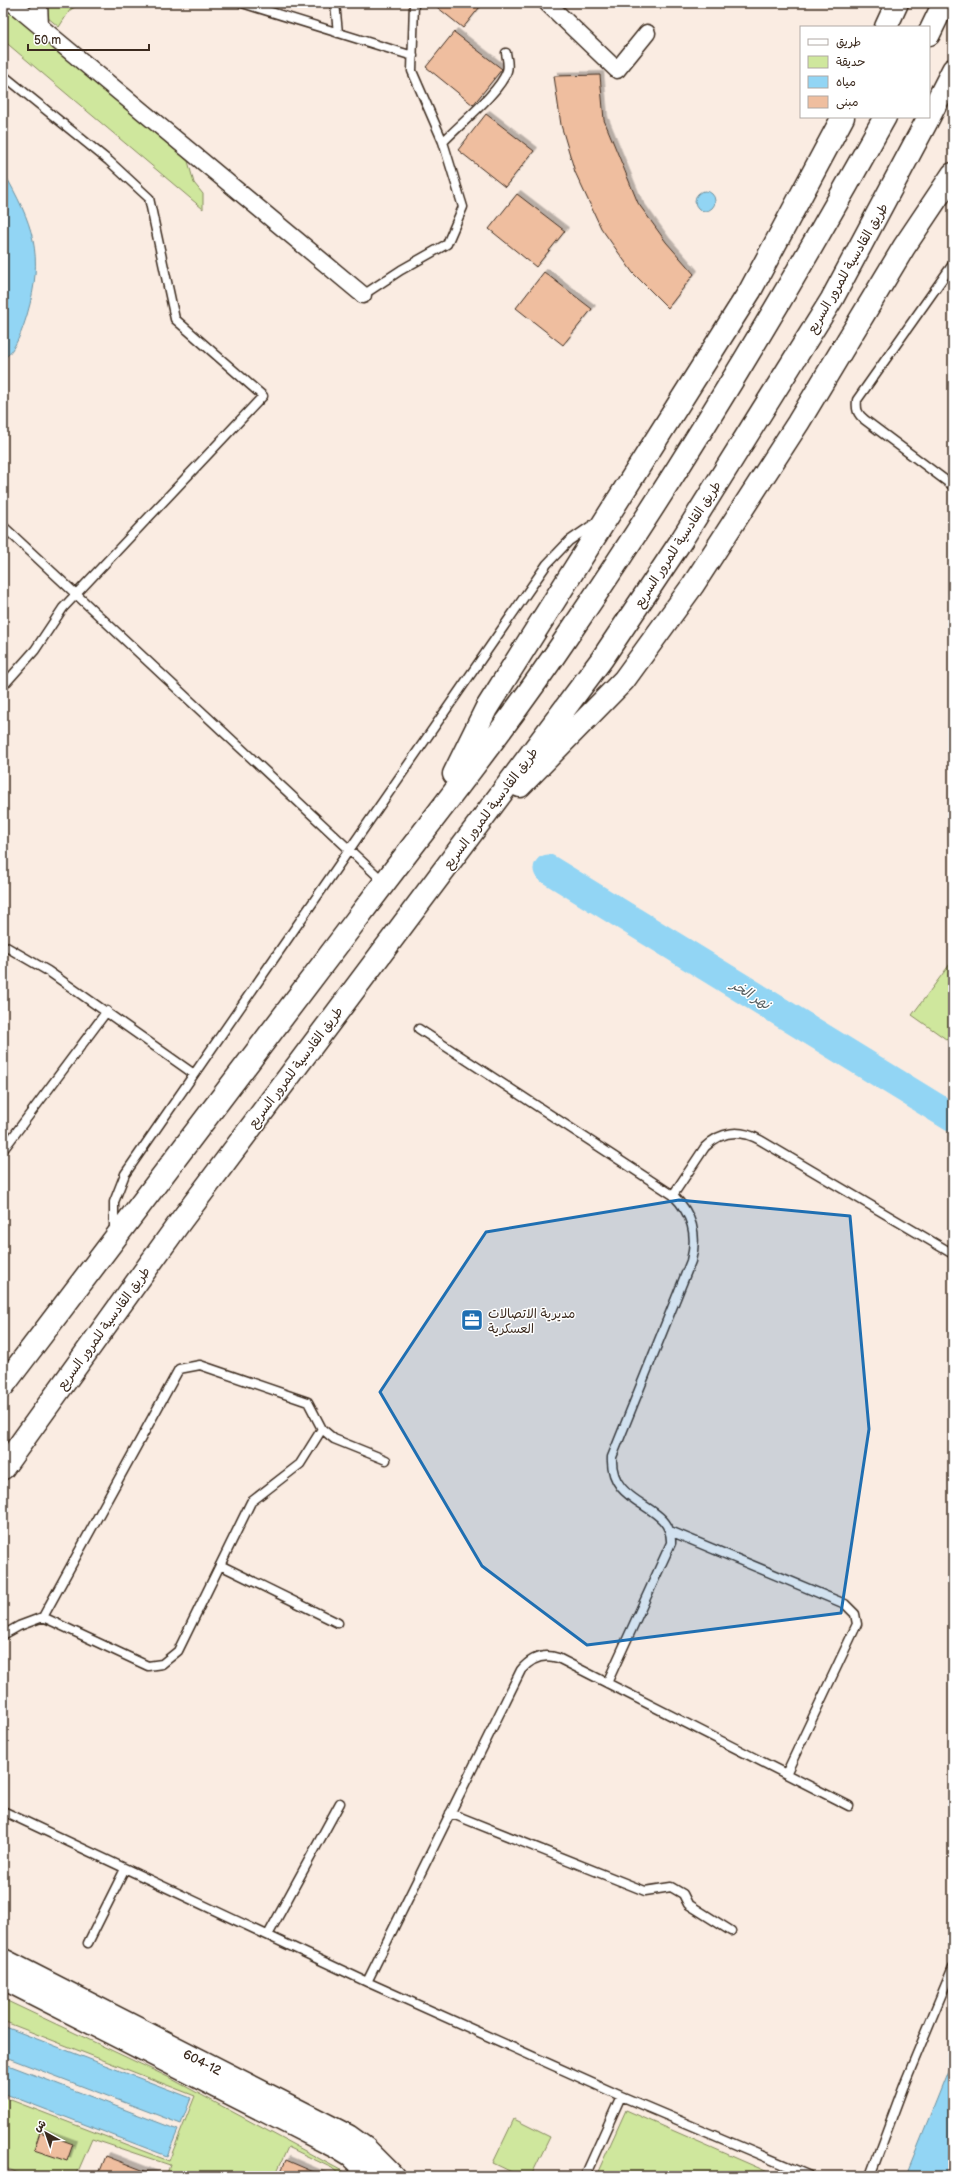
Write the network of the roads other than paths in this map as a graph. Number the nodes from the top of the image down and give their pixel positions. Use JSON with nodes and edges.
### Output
{"nodes":[{"id":1,"x":12,"y":3,"type":"edge"},
{"id":2,"x":39,"y":3,"type":"edge"},
{"id":3,"x":242,"y":3,"type":"edge"},
{"id":4,"x":335,"y":3,"type":"edge"},
{"id":5,"x":414,"y":3,"type":"edge"},
{"id":6,"x":547,"y":3,"type":"edge"},
{"id":7,"x":897,"y":3,"type":"edge"},
{"id":8,"x":944,"y":3,"type":"edge"},
{"id":9,"x":40,"y":26,"type":"junction"},
{"id":10,"x":886,"y":26,"type":"edge"},
{"id":11,"x":930,"y":32,"type":"edge"},
{"id":12,"x":338,"y":33,"type":"junction"},
{"id":13,"x":647,"y":33,"type":"dead end"},
{"id":14,"x":506,"y":53,"type":"dead end"},
{"id":15,"x":413,"y":56,"type":"junction"},
{"id":16,"x":953,"y":70,"type":"edge"},
{"id":17,"x":3,"y":75,"type":"edge"},
{"id":18,"x":930,"y":115,"type":"edge"},
{"id":19,"x":842,"y":118,"type":"edge"},
{"id":20,"x":884,"y":118,"type":"edge"},
{"id":21,"x":928,"y":118,"type":"edge"},
{"id":22,"x":443,"y":142,"type":"junction"},
{"id":23,"x":953,"y":174,"type":"edge"},
{"id":24,"x":953,"y":264,"type":"edge"},
{"id":25,"x":363,"y":295,"type":"joint"},
{"id":26,"x":953,"y":486,"type":"edge"},
{"id":27,"x":609,"y":515,"type":"junction"},
{"id":28,"x":3,"y":526,"type":"edge"},
{"id":29,"x":76,"y":594,"type":"junction"},
{"id":30,"x":3,"y":686,"type":"edge"},
{"id":31,"x":429,"y":825,"type":"junction"},
{"id":32,"x":462,"y":846,"type":"junction"},
{"id":33,"x":349,"y":850,"type":"junction"},
{"id":34,"x":385,"y":882,"type":"junction"},
{"id":35,"x":3,"y":945,"type":"edge"},
{"id":36,"x":107,"y":1011,"type":"junction"},
{"id":37,"x":419,"y":1029,"type":"dead end"},
{"id":38,"x":194,"y":1074,"type":"junction"},
{"id":39,"x":3,"y":1150,"type":"edge"},
{"id":40,"x":673,"y":1195,"type":"junction"},
{"id":41,"x":115,"y":1238,"type":"junction"},
{"id":42,"x":953,"y":1254,"type":"edge"},
{"id":43,"x":3,"y":1386,"type":"edge"},
{"id":44,"x":322,"y":1429,"type":"junction"},
{"id":45,"x":386,"y":1460,"type":"dead end"},
{"id":46,"x":3,"y":1468,"type":"edge"},
{"id":47,"x":670,"y":1531,"type":"junction"},
{"id":48,"x":220,"y":1565,"type":"junction"},
{"id":49,"x":43,"y":1617,"type":"junction"},
{"id":50,"x":338,"y":1623,"type":"dead end"},
{"id":51,"x":3,"y":1635,"type":"edge"},
{"id":52,"x":607,"y":1683,"type":"junction"},
{"id":53,"x":786,"y":1774,"type":"junction"},
{"id":54,"x":340,"y":1803,"type":"dead end"},
{"id":55,"x":849,"y":1806,"type":"dead end"},
{"id":56,"x":3,"y":1810,"type":"edge"},
{"id":57,"x":450,"y":1813,"type":"junction"},
{"id":58,"x":125,"y":1869,"type":"junction"},
{"id":59,"x":731,"y":1930,"type":"dead end"},
{"id":60,"x":268,"y":1935,"type":"junction"},
{"id":61,"x":88,"y":1943,"type":"dead end"},
{"id":62,"x":3,"y":1960,"type":"edge"},
{"id":63,"x":953,"y":1968,"type":"edge"},
{"id":64,"x":3,"y":1978,"type":"edge"},
{"id":65,"x":367,"y":1982,"type":"junction"},
{"id":66,"x":621,"y":2096,"type":"junction"},
{"id":67,"x":372,"y":2176,"type":"edge"},
{"id":68,"x":393,"y":2176,"type":"edge"},
{"id":69,"x":585,"y":2176,"type":"edge"},
{"id":70,"x":810,"y":2176,"type":"edge"},
{"id":71,"x":870,"y":2176,"type":"edge"}],
"edges":[{"from":1,"to":9,"type":"street"},
{"from":2,"to":9,"type":"street"},
{"from":3,"to":12,"type":"lane"},
{"from":4,"to":12,"type":"lane"},
{"from":5,"to":15,"type":"lane"},
{"from":6,"to":13,"type":"street"},
{"from":7,"to":10,"type":"main road"},
{"from":8,"to":11,"type":"main road"},
{"from":9,"to":25,"type":"street"},
{"from":12,"to":15,"type":"lane"},
{"from":14,"to":22,"type":"lane"},
{"from":15,"to":22,"type":"lane"},
{"from":16,"to":18,"type":"main road","name":"طريق القادسية للمرور السريع"},
{"from":17,"to":29,"type":"lane"},
{"from":19,"to":27,"type":"main road"},
{"from":20,"to":31,"type":"main road"},
{"from":21,"to":32,"type":"main road","name":"طريق القادسية للمرور السريع"},
{"from":22,"to":25,"type":"lane"},
{"from":23,"to":32,"type":"main road"},
{"from":24,"to":26,"type":"lane"},
{"from":27,"to":31,"type":"main road"},
{"from":27,"to":33,"type":"lane"},
{"from":28,"to":29,"type":"lane"},
{"from":29,"to":30,"type":"lane"},
{"from":29,"to":33,"type":"lane"},
{"from":31,"to":34,"type":"main road"},
{"from":32,"to":46,"type":"main road","name":"طريق القادسية للمرور السريع"},
{"from":33,"to":34,"type":"lane"},
{"from":33,"to":38,"type":"lane"},
{"from":34,"to":41,"type":"main road"},
{"from":35,"to":36,"type":"lane"},
{"from":36,"to":38,"type":"lane"},
{"from":36,"to":39,"type":"lane"},
{"from":37,"to":40,"type":"lane"},
{"from":38,"to":41,"type":"lane"},
{"from":40,"to":42,"type":"lane"},
{"from":40,"to":47,"type":"lane"},
{"from":41,"to":43,"type":"main road"},
{"from":44,"to":45,"type":"lane"},
{"from":44,"to":48,"type":"lane"},
{"from":44,"to":49,"type":"lane"},
{"from":47,"to":52,"type":"lane"},
{"from":47,"to":53,"type":"lane"},
{"from":48,"to":49,"type":"lane"},
{"from":48,"to":50,"type":"lane"},
{"from":49,"to":51,"type":"lane"},
{"from":52,"to":53,"type":"lane"},
{"from":52,"to":57,"type":"lane"},
{"from":53,"to":55,"type":"lane"},
{"from":54,"to":60,"type":"lane"},
{"from":56,"to":58,"type":"lane"},
{"from":57,"to":59,"type":"lane"},
{"from":57,"to":65,"type":"lane"},
{"from":58,"to":60,"type":"lane"},
{"from":58,"to":61,"type":"lane"},
{"from":60,"to":65,"type":"lane"},
{"from":62,"to":68,"type":"main road","name":"604-12"},
{"from":63,"to":71,"type":"lane"},
{"from":64,"to":67,"type":"main road","name":"604-12"},
{"from":65,"to":66,"type":"lane"},
{"from":66,"to":69,"type":"lane"},
{"from":66,"to":70,"type":"lane"}]}
